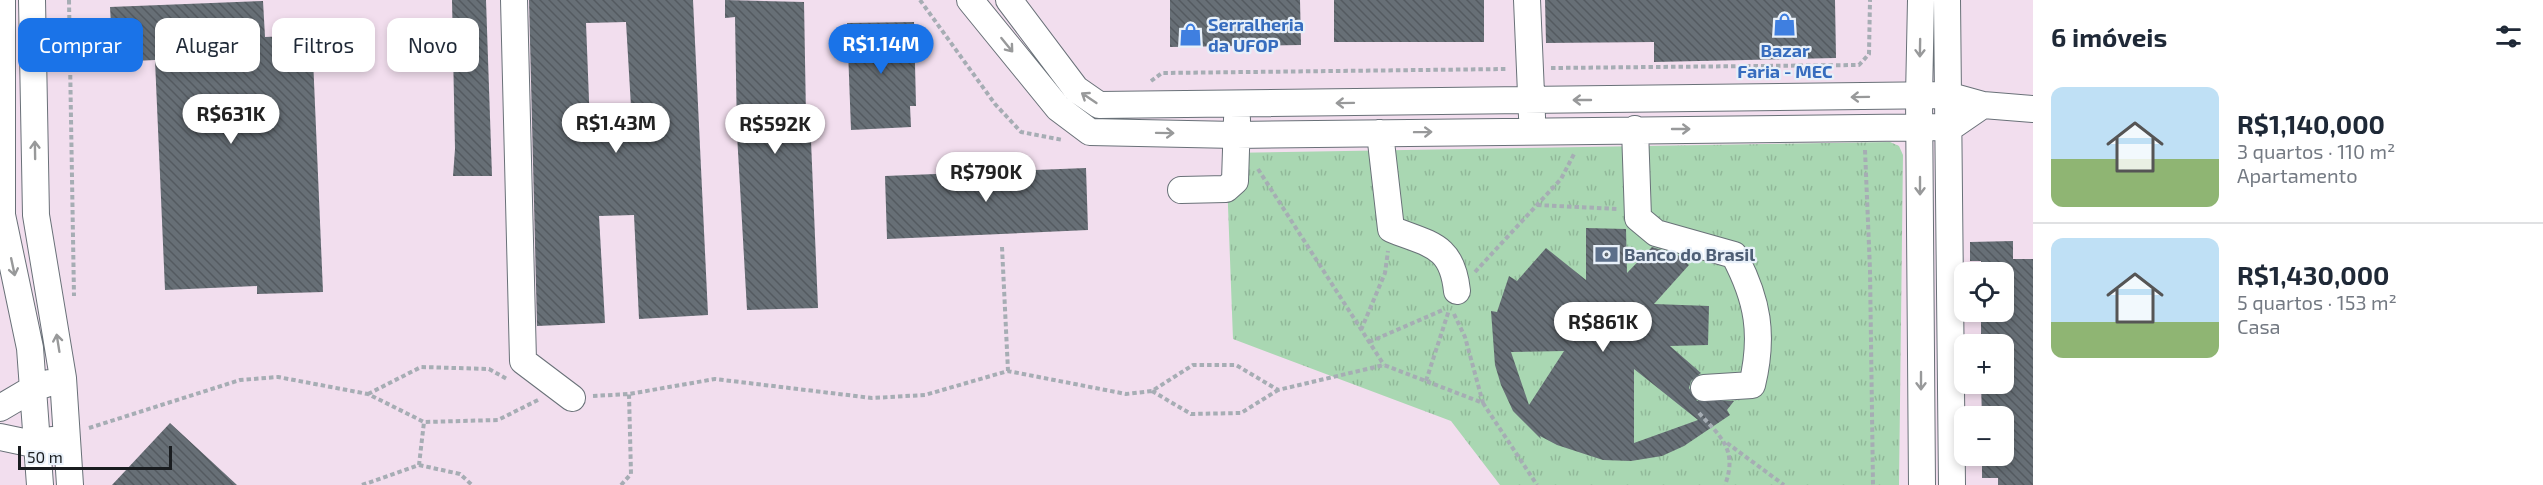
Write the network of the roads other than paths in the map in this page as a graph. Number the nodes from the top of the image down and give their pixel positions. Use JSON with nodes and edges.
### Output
{"nodes":[{"id":1,"x":2,"y":0,"type":"edge"},
{"id":2,"x":32,"y":0,"type":"edge"},
{"id":3,"x":514,"y":0,"type":"edge"},
{"id":4,"x":970,"y":0,"type":"edge"},
{"id":5,"x":1009,"y":0,"type":"edge"},
{"id":6,"x":1527,"y":0,"type":"edge"},
{"id":7,"x":1921,"y":0,"type":"edge"},
{"id":8,"x":1947,"y":0,"type":"edge"},
{"id":9,"x":1947,"y":95,"type":"junction"},
{"id":10,"x":1919,"y":97,"type":"junction"},
{"id":11,"x":1532,"y":100,"type":"junction"},
{"id":12,"x":1626,"y":100,"type":"junction"},
{"id":13,"x":1239,"y":104,"type":"junction"},
{"id":14,"x":1983,"y":105,"type":"junction"},
{"id":15,"x":2033,"y":109,"type":"edge"},
{"id":16,"x":1920,"y":127,"type":"junction"},
{"id":17,"x":1950,"y":127,"type":"junction"},
{"id":18,"x":1630,"y":130,"type":"junction"},
{"id":19,"x":1532,"y":131,"type":"junction"},
{"id":20,"x":1380,"y":133,"type":"junction"},
{"id":21,"x":1236,"y":135,"type":"junction"},
{"id":22,"x":1181,"y":190,"type":"dead end"},
{"id":23,"x":2,"y":215,"type":"junction"},
{"id":24,"x":36,"y":215,"type":"junction"},
{"id":25,"x":1454,"y":299,"type":"road end"},
{"id":26,"x":63,"y":378,"type":"junction"},
{"id":27,"x":34,"y":388,"type":"junction"},
{"id":28,"x":1704,"y":388,"type":"dead end"},
{"id":29,"x":572,"y":398,"type":"road end"},
{"id":30,"x":0,"y":408,"type":"edge"},
{"id":31,"x":68,"y":435,"type":"junction"},
{"id":32,"x":0,"y":437,"type":"edge"},
{"id":33,"x":38,"y":445,"type":"junction"},
{"id":34,"x":40,"y":485,"type":"edge"},
{"id":35,"x":70,"y":485,"type":"edge"},
{"id":36,"x":1922,"y":485,"type":"edge"},
{"id":37,"x":1952,"y":485,"type":"edge"}],
"edges":[{"from":1,"to":23,"type":"lane"},
{"from":24,"to":2,"type":"lane","one_way":true},
{"from":3,"to":29,"type":"lane"},
{"from":4,"to":21,"type":"lane","one_way":true},
{"from":13,"to":5,"type":"lane","one_way":true},
{"from":6,"to":11,"type":"lane"},
{"from":7,"to":10,"type":"lane","one_way":true},
{"from":8,"to":9,"type":"lane"},
{"from":9,"to":10,"type":"lane"},
{"from":9,"to":14,"type":"lane"},
{"from":9,"to":17,"type":"lane"},
{"from":10,"to":12,"type":"lane","one_way":true},
{"from":10,"to":16,"type":"lane"},
{"from":12,"to":11,"type":"lane","one_way":true},
{"from":11,"to":13,"type":"lane","one_way":true},
{"from":11,"to":19,"type":"lane"},
{"from":12,"to":18,"type":"lane"},
{"from":13,"to":21,"type":"lane"},
{"from":14,"to":15,"type":"lane"},
{"from":14,"to":17,"type":"lane"},
{"from":16,"to":17,"type":"lane"},
{"from":18,"to":16,"type":"lane","one_way":true},
{"from":16,"to":36,"type":"lane","one_way":true},
{"from":17,"to":37,"type":"lane"},
{"from":18,"to":19,"type":"lane"},
{"from":18,"to":28,"type":"lane"},
{"from":20,"to":19,"type":"lane","one_way":true},
{"from":20,"to":21,"type":"lane"},
{"from":20,"to":25,"type":"lane"},
{"from":21,"to":22,"type":"lane"},
{"from":23,"to":24,"type":"lane"},
{"from":23,"to":27,"type":"lane","one_way":true},
{"from":26,"to":24,"type":"lane","one_way":true},
{"from":26,"to":27,"type":"lane"},
{"from":26,"to":31,"type":"lane"},
{"from":27,"to":30,"type":"lane"},
{"from":27,"to":33,"type":"lane"},
{"from":31,"to":33,"type":"lane"},
{"from":31,"to":35,"type":"lane"},
{"from":32,"to":33,"type":"lane"},
{"from":33,"to":34,"type":"lane"}]}
